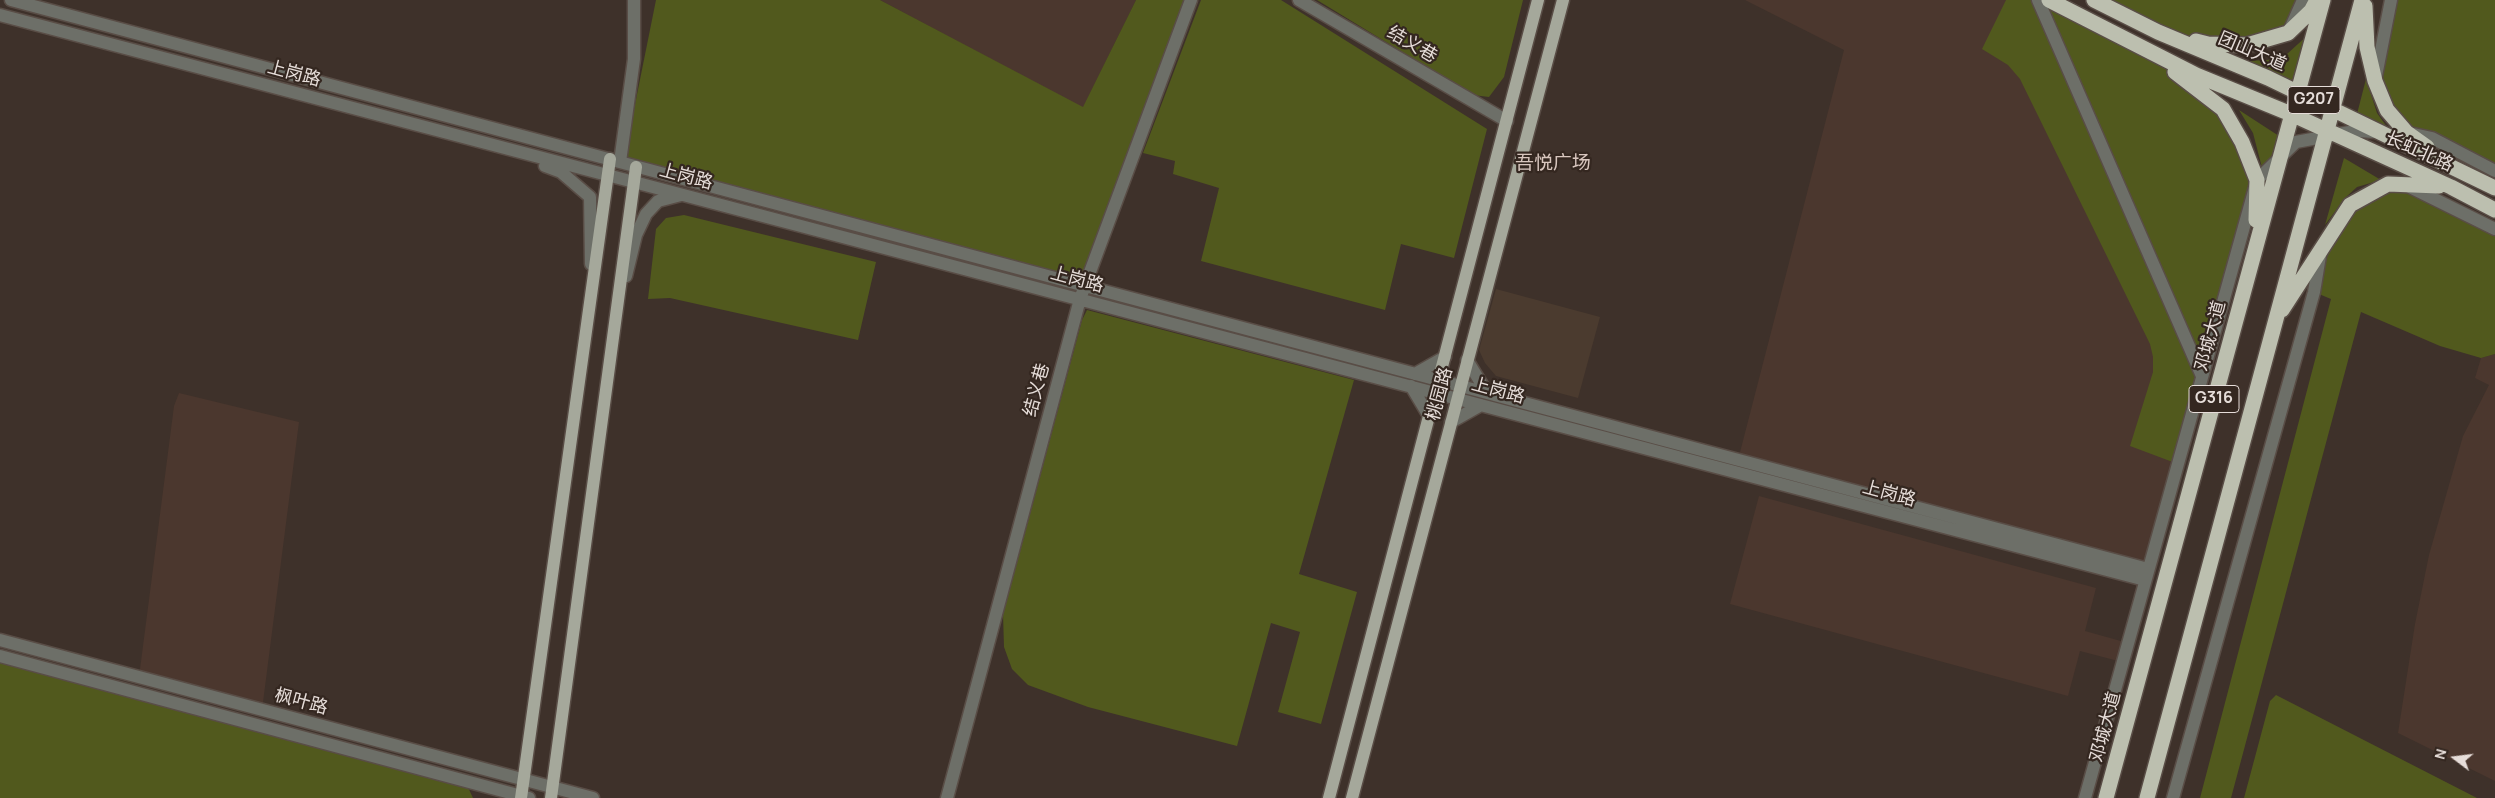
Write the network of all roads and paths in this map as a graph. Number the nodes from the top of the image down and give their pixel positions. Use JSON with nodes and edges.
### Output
{"nodes":[{"id":1,"x":10,"y":0,"type":"edge"},
{"id":2,"x":634,"y":0,"type":"edge"},
{"id":3,"x":1191,"y":0,"type":"edge"},
{"id":4,"x":1299,"y":0,"type":"edge"},
{"id":5,"x":1538,"y":0,"type":"edge"},
{"id":6,"x":1563,"y":0,"type":"edge"},
{"id":7,"x":2038,"y":0,"type":"edge"},
{"id":8,"x":2049,"y":0,"type":"edge"},
{"id":9,"x":2094,"y":0,"type":"edge"},
{"id":10,"x":2303,"y":0,"type":"edge"},
{"id":11,"x":2317,"y":0,"type":"edge"},
{"id":12,"x":2323,"y":0,"type":"edge"},
{"id":13,"x":2363,"y":0,"type":"edge"},
{"id":14,"x":2391,"y":0,"type":"edge"},
{"id":15,"x":0,"y":15,"type":"edge"},
{"id":16,"x":2152,"y":29,"type":"junction"},
{"id":17,"x":2288,"y":33,"type":"junction"},
{"id":18,"x":2147,"y":52,"type":"junction"},
{"id":19,"x":2375,"y":81,"type":"junction"},
{"id":20,"x":2297,"y":92,"type":"junction"},
{"id":21,"x":2332,"y":109,"type":"junction"},
{"id":22,"x":2290,"y":114,"type":"junction"},
{"id":23,"x":1507,"y":121,"type":"junction"},
{"id":24,"x":2406,"y":132,"type":"junction"},
{"id":25,"x":2331,"y":133,"type":"junction"},
{"id":26,"x":482,"y":142,"type":"junction"},
{"id":27,"x":2422,"y":153,"type":"joint"},
{"id":28,"x":615,"y":161,"type":"junction"},
{"id":29,"x":636,"y":166,"type":"junction"},
{"id":30,"x":2455,"y":167,"type":"junction"},
{"id":31,"x":2495,"y":170,"type":"edge"},
{"id":32,"x":608,"y":175,"type":"junction"},
{"id":33,"x":2257,"y":180,"type":"junction"},
{"id":34,"x":634,"y":182,"type":"junction"},
{"id":35,"x":2406,"y":184,"type":"junction"},
{"id":36,"x":2451,"y":187,"type":"junction"},
{"id":37,"x":2495,"y":188,"type":"edge"},
{"id":38,"x":684,"y":195,"type":"junction"},
{"id":39,"x":2495,"y":210,"type":"edge"},
{"id":40,"x":2495,"y":229,"type":"edge"},
{"id":41,"x":2256,"y":244,"type":"junction"},
{"id":42,"x":2322,"y":246,"type":"junction"},
{"id":43,"x":1085,"y":286,"type":"junction"},
{"id":44,"x":590,"y":298,"type":"junction"},
{"id":45,"x":1080,"y":299,"type":"junction"},
{"id":46,"x":618,"y":308,"type":"junction"},
{"id":47,"x":2274,"y":324,"type":"junction"},
{"id":48,"x":1445,"y":357,"type":"junction"},
{"id":49,"x":1467,"y":360,"type":"junction"},
{"id":50,"x":1415,"y":374,"type":"junction"},
{"id":51,"x":2202,"y":376,"type":"junction"},
{"id":52,"x":1439,"y":380,"type":"junction"},
{"id":53,"x":1411,"y":386,"type":"junction"},
{"id":54,"x":1459,"y":392,"type":"junction"},
{"id":55,"x":1435,"y":393,"type":"junction"},
{"id":56,"x":1487,"y":393,"type":"junction"},
{"id":57,"x":1481,"y":405,"type":"junction"},
{"id":58,"x":1429,"y":416,"type":"junction"},
{"id":59,"x":1451,"y":422,"type":"junction"},
{"id":60,"x":2147,"y":574,"type":"junction"},
{"id":61,"x":0,"y":640,"type":"edge"},
{"id":62,"x":0,"y":656,"type":"edge"},
{"id":63,"x":523,"y":779,"type":"junction"},
{"id":64,"x":552,"y":793,"type":"edge"},
{"id":65,"x":523,"y":797,"type":"edge"},
{"id":66,"x":593,"y":798,"type":"edge"},
{"id":67,"x":947,"y":798,"type":"edge"},
{"id":68,"x":1328,"y":798,"type":"edge"},
{"id":69,"x":1352,"y":798,"type":"edge"},
{"id":70,"x":2085,"y":798,"type":"edge"},
{"id":71,"x":2106,"y":798,"type":"edge"},
{"id":72,"x":2147,"y":798,"type":"edge"},
{"id":73,"x":2173,"y":798,"type":"edge"}],
"edges":[{"from":1,"to":28,"type":"street","name":"上岗路"},
{"from":2,"to":28,"type":"street"},
{"from":3,"to":43,"type":"street","name":"结义巷"},
{"from":4,"to":23,"type":"street","name":"结义巷"},
{"from":5,"to":23,"type":"main road","name":"桃园路"},
{"from":6,"to":49,"type":"main road","name":"桃园路"},
{"from":7,"to":51,"type":"street"},
{"from":8,"to":18,"type":"highway","number":"G207"},
{"from":9,"to":16,"type":"highway","name":"团山大道","number":"G207"},
{"from":10,"to":17,"type":"street"},
{"from":11,"to":17,"type":"highway"},
{"from":12,"to":20,"type":"highway","name":"邓城大道","number":"G316"},
{"from":13,"to":19,"type":"highway"},
{"from":13,"to":21,"type":"highway","number":"G316"},
{"from":14,"to":19,"type":"street"},
{"from":15,"to":26,"type":"street","name":"上岗路"},
{"from":16,"to":17,"type":"highway"},
{"from":16,"to":20,"type":"highway","name":"团山大道","number":"G207"},
{"from":18,"to":22,"type":"highway","number":"G207"},
{"from":18,"to":33,"type":"highway"},
{"from":19,"to":24,"type":"highway"},
{"from":20,"to":21,"type":"highway","name":"团山大道","number":"G207"},
{"from":20,"to":22,"type":"highway","name":"邓城大道","number":"G316"},
{"from":21,"to":25,"type":"highway","number":"G316"},
{"from":21,"to":27,"type":"highway","name":"团山大道","number":"G207"},
{"from":22,"to":25,"type":"highway","number":"G207"},
{"from":22,"to":41,"type":"highway","name":"邓城大道","number":"G316"},
{"from":23,"to":48,"type":"main road","name":"桃园路"},
{"from":24,"to":25,"type":"street"},
{"from":24,"to":30,"type":"highway"},
{"from":24,"to":31,"type":"street"},
{"from":25,"to":33,"type":"street"},
{"from":25,"to":36,"type":"highway","name":"长虹北路","number":"G207"},
{"from":25,"to":47,"type":"highway","number":"G316"},
{"from":26,"to":32,"type":"street","name":"上岗路"},
{"from":26,"to":44,"type":"street"},
{"from":27,"to":30,"type":"highway","name":"长虹北路","number":"G207"},
{"from":28,"to":29,"type":"street","name":"上岗路"},
{"from":28,"to":32,"type":"main road"},
{"from":29,"to":34,"type":"main road"},
{"from":29,"to":43,"type":"street","name":"上岗路"},
{"from":30,"to":37,"type":"highway","name":"长虹北路","number":"G207"},
{"from":32,"to":34,"type":"street","name":"上岗路"},
{"from":32,"to":44,"type":"main road"},
{"from":33,"to":41,"type":"highway"},
{"from":33,"to":51,"type":"street"},
{"from":34,"to":38,"type":"street","name":"上岗路"},
{"from":34,"to":46,"type":"main road"},
{"from":35,"to":36,"type":"highway"},
{"from":35,"to":40,"type":"street"},
{"from":35,"to":42,"type":"highway"},
{"from":36,"to":39,"type":"highway","name":"长虹北路","number":"G207"},
{"from":38,"to":45,"type":"street","name":"上岗路"},
{"from":38,"to":46,"type":"street"},
{"from":41,"to":71,"type":"highway","name":"邓城大道","number":"G316"},
{"from":42,"to":47,"type":"highway"},
{"from":42,"to":73,"type":"street"},
{"from":43,"to":45,"type":"street","name":"结义巷"},
{"from":43,"to":50,"type":"street","name":"上岗路"},
{"from":44,"to":63,"type":"main road"},
{"from":45,"to":53,"type":"street","name":"上岗路"},
{"from":45,"to":67,"type":"street","name":"结义巷"},
{"from":46,"to":64,"type":"main road"},
{"from":47,"to":72,"type":"highway","number":"G316"},
{"from":48,"to":50,"type":"street"},
{"from":48,"to":52,"type":"main road","name":"桃园路"},
{"from":49,"to":54,"type":"main road","name":"桃园路"},
{"from":49,"to":56,"type":"street"},
{"from":50,"to":52,"type":"street","name":"上岗路"},
{"from":51,"to":60,"type":"street"},
{"from":52,"to":54,"type":"street","name":"上岗路"},
{"from":52,"to":55,"type":"main road","name":"桃园路"},
{"from":53,"to":55,"type":"street","name":"上岗路"},
{"from":53,"to":58,"type":"street"},
{"from":54,"to":55,"type":"street","name":"上岗路"},
{"from":54,"to":56,"type":"street","name":"上岗路"},
{"from":54,"to":57,"type":"street","name":"上岗路"},
{"from":54,"to":59,"type":"main road","name":"桃园路"},
{"from":55,"to":58,"type":"main road","name":"桃园路"},
{"from":56,"to":60,"type":"street","name":"上岗路"},
{"from":57,"to":59,"type":"street"},
{"from":57,"to":60,"type":"street","name":"上岗路"},
{"from":58,"to":68,"type":"main road","name":"桃园路"},
{"from":59,"to":69,"type":"main road","name":"桃园路"},
{"from":60,"to":70,"type":"street"},
{"from":61,"to":63,"type":"street","name":"枫叶路"},
{"from":62,"to":65,"type":"street","name":"枫叶路"},
{"from":63,"to":64,"type":"street","name":"枫叶路"},
{"from":63,"to":65,"type":"main road"},
{"from":64,"to":66,"type":"street","name":"枫叶路"}]}
